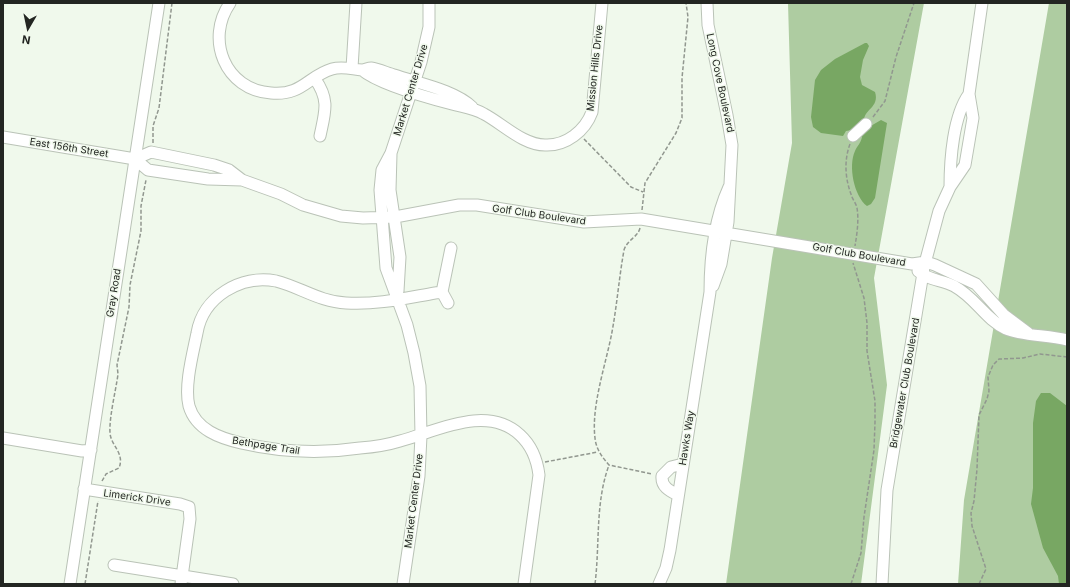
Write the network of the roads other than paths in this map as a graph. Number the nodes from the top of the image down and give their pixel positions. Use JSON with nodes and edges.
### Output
{"nodes":[{"id":1,"x":159,"y":3,"type":"edge"},
{"id":2,"x":230,"y":3,"type":"edge"},
{"id":3,"x":356,"y":3,"type":"edge"},
{"id":4,"x":429,"y":3,"type":"edge"},
{"id":5,"x":602,"y":3,"type":"edge"},
{"id":6,"x":707,"y":3,"type":"edge"},
{"id":7,"x":982,"y":3,"type":"edge"},
{"id":8,"x":357,"y":69,"type":"junction"},
{"id":9,"x":315,"y":79,"type":"junction"},
{"id":10,"x":413,"y":87,"type":"junction"},
{"id":11,"x":866,"y":124,"type":"road end"},
{"id":12,"x":320,"y":136,"type":"dead end"},
{"id":13,"x":853,"y":136,"type":"road end"},
{"id":14,"x":3,"y":137,"type":"edge"},
{"id":15,"x":391,"y":153,"type":"junction"},
{"id":16,"x":135,"y":159,"type":"junction"},
{"id":17,"x":242,"y":180,"type":"junction"},
{"id":18,"x":396,"y":217,"type":"junction"},
{"id":19,"x":382,"y":218,"type":"junction"},
{"id":20,"x":721,"y":232,"type":"junction"},
{"id":21,"x":451,"y":248,"type":"dead end"},
{"id":22,"x":400,"y":250,"type":"junction"},
{"id":23,"x":384,"y":251,"type":"junction"},
{"id":24,"x":926,"y":262,"type":"junction"},
{"id":25,"x":912,"y":264,"type":"junction"},
{"id":26,"x":923,"y":276,"type":"junction"},
{"id":27,"x":442,"y":292,"type":"junction"},
{"id":28,"x":398,"y":300,"type":"junction"},
{"id":29,"x":982,"y":300,"type":"junction"},
{"id":30,"x":448,"y":302,"type":"dead end"},
{"id":31,"x":1067,"y":340,"type":"edge"},
{"id":32,"x":421,"y":434,"type":"junction"},
{"id":33,"x":3,"y":438,"type":"edge"},
{"id":34,"x":91,"y":450,"type":"junction"},
{"id":35,"x":683,"y":464,"type":"junction"},
{"id":36,"x":84,"y":490,"type":"junction"},
{"id":37,"x":678,"y":496,"type":"junction"},
{"id":38,"x":114,"y":565,"type":"dead end"},
{"id":39,"x":181,"y":580,"type":"edge"},
{"id":40,"x":70,"y":584,"type":"edge"},
{"id":41,"x":233,"y":584,"type":"edge"},
{"id":42,"x":403,"y":584,"type":"edge"},
{"id":43,"x":524,"y":584,"type":"edge"},
{"id":44,"x":659,"y":584,"type":"edge"},
{"id":45,"x":882,"y":584,"type":"edge"}],
"edges":[{"from":1,"to":16,"type":"street","name":"Gray Road"},
{"from":2,"to":9,"type":"street"},
{"from":3,"to":8,"type":"street"},
{"from":4,"to":10,"type":"street","name":"Market Center Drive"},
{"from":5,"to":10,"type":"street","name":"Mission Hills Drive"},
{"from":6,"to":20,"type":"street","name":"Long Cove Boulevard"},
{"from":7,"to":24,"type":"street","name":"Bridgewater Club Boulevard"},
{"from":8,"to":9,"type":"street"},
{"from":8,"to":10,"type":"street","name":"Mission Hills Drive"},
{"from":9,"to":12,"type":"street"},
{"from":10,"to":15,"type":"street","name":"Market Center Drive"},
{"from":11,"to":13,"type":"street"},
{"from":14,"to":16,"type":"street","name":"East 156th Street"},
{"from":15,"to":18,"type":"street","name":"Market Center Drive"},
{"from":15,"to":19,"type":"street","name":"Market Center Drive"},
{"from":16,"to":17,"type":"street","name":"Golf Club Boulevard"},
{"from":16,"to":17,"type":"street","name":"Golf Club Boulevard"},
{"from":16,"to":34,"type":"street","name":"Gray Road"},
{"from":17,"to":19,"type":"street","name":"Golf Club Boulevard"},
{"from":18,"to":19,"type":"street","name":"Golf Club Boulevard"},
{"from":18,"to":20,"type":"street","name":"Golf Club Boulevard"},
{"from":18,"to":22,"type":"street","name":"Market Center Drive"},
{"from":19,"to":23,"type":"street","name":"Market Center Drive"},
{"from":20,"to":25,"type":"street","name":"Golf Club Boulevard"},
{"from":20,"to":35,"type":"street","name":"Hawks Way"},
{"from":21,"to":27,"type":"street"},
{"from":22,"to":23,"type":"street"},
{"from":22,"to":28,"type":"street","name":"Market Center Drive"},
{"from":23,"to":28,"type":"street","name":"Market Center Drive"},
{"from":24,"to":25,"type":"street","name":"Golf Club Boulevard"},
{"from":24,"to":26,"type":"street","name":"Bridgewater Club Boulevard"},
{"from":24,"to":29,"type":"street","name":"Golf Club Boulevard"},
{"from":25,"to":26,"type":"street","name":"Golf Club Boulevard"},
{"from":26,"to":29,"type":"street","name":"Golf Club Boulevard"},
{"from":26,"to":45,"type":"street","name":"Bridgewater Club Boulevard"},
{"from":27,"to":28,"type":"street","name":"Bethpage Trail"},
{"from":27,"to":30,"type":"street"},
{"from":28,"to":32,"type":"street","name":"Market Center Drive"},
{"from":28,"to":32,"type":"street","name":"Bethpage Trail"},
{"from":29,"to":31,"type":"street","name":"Golf Club Boulevard"},
{"from":32,"to":42,"type":"street","name":"Market Center Drive"},
{"from":32,"to":43,"type":"street","name":"Bethpage Trail"},
{"from":33,"to":34,"type":"street"},
{"from":34,"to":36,"type":"street","name":"Gray Road"},
{"from":35,"to":37,"type":"street","name":"Hawks Way"},
{"from":35,"to":37,"type":"street"},
{"from":36,"to":39,"type":"street","name":"Limerick Drive"},
{"from":36,"to":40,"type":"street","name":"Gray Road"},
{"from":37,"to":44,"type":"street","name":"Hawks Way"},
{"from":38,"to":39,"type":"street"},
{"from":39,"to":41,"type":"street"}]}
